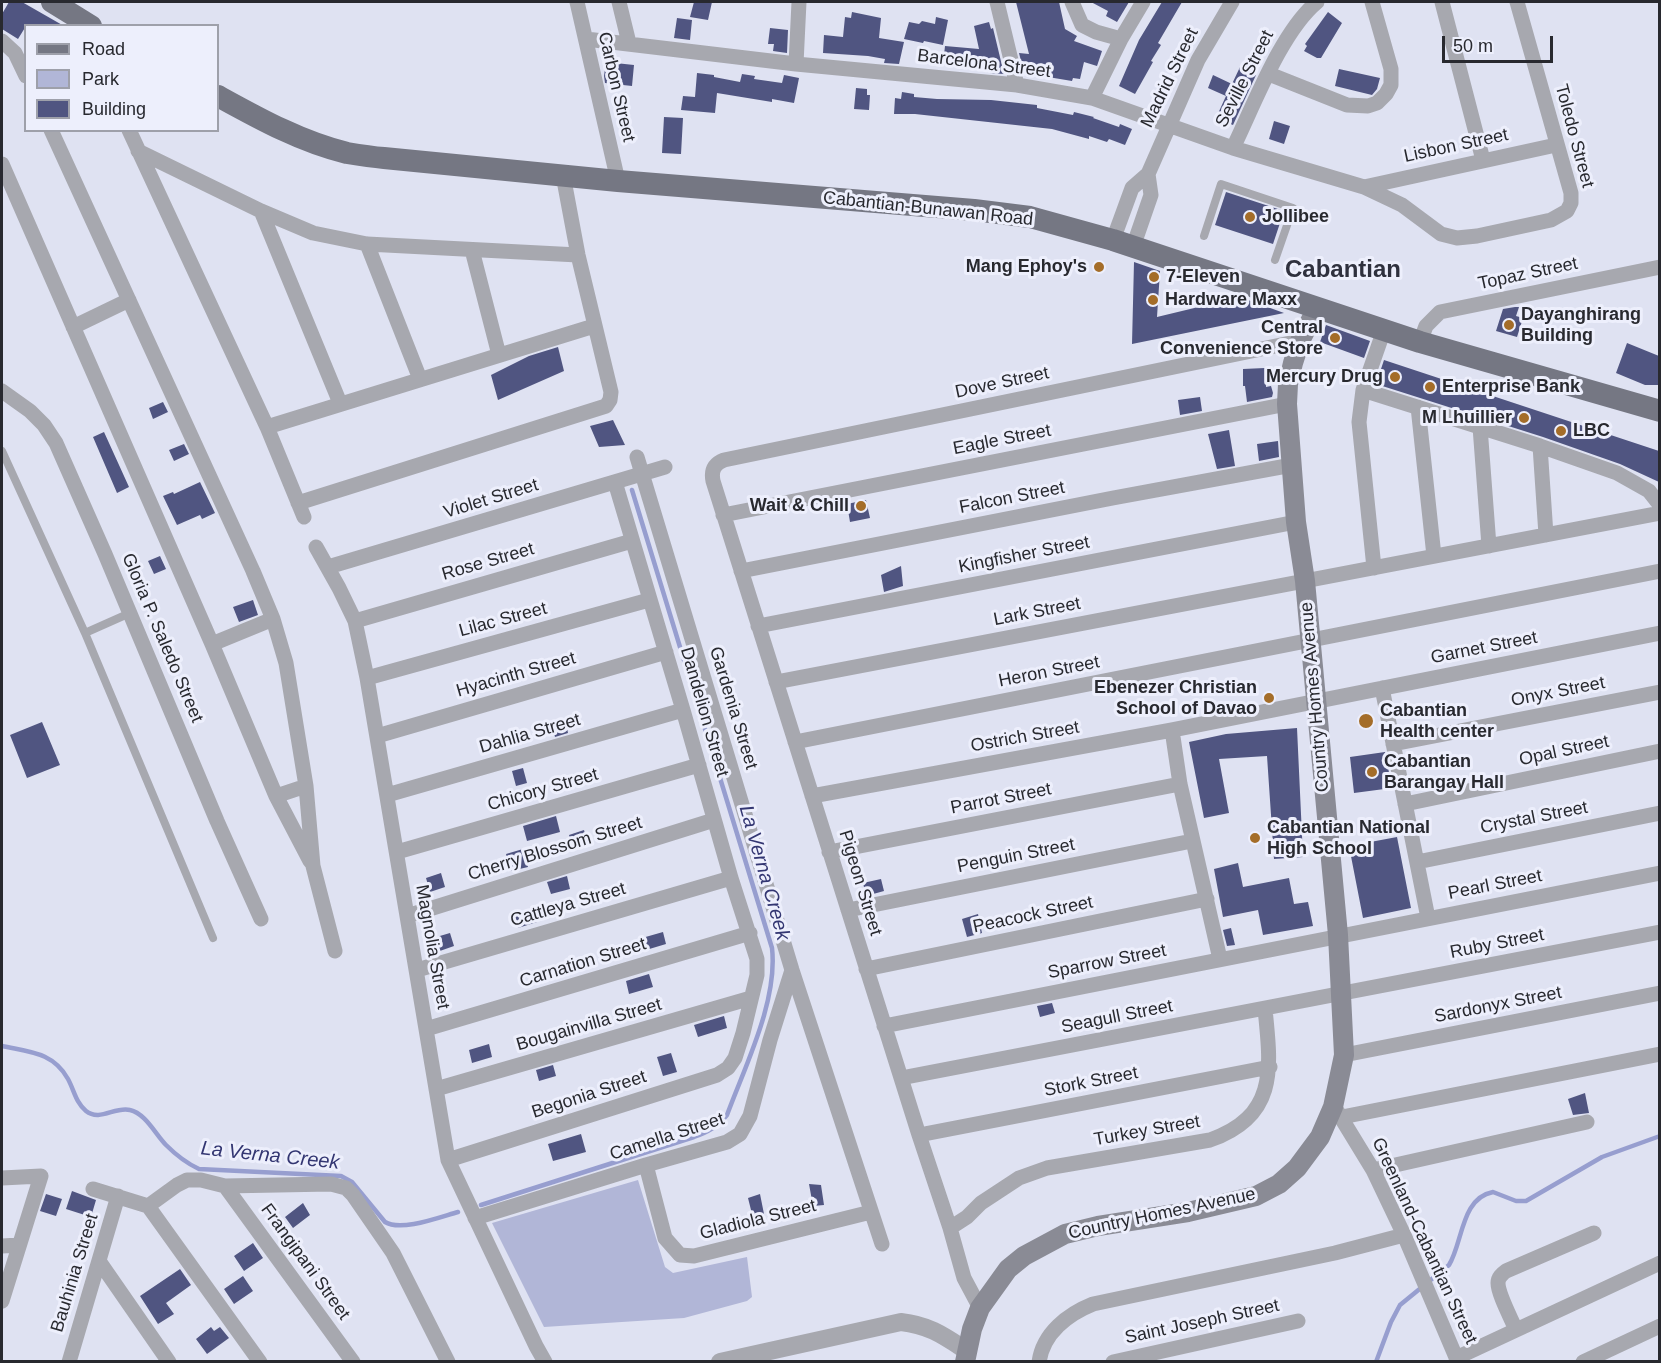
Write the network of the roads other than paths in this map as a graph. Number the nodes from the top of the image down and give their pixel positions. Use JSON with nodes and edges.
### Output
{"nodes":[{"id":1,"x":52,"y":2,"type":"edge"},
{"id":2,"x":577,"y":2,"type":"edge"},
{"id":3,"x":620,"y":2,"type":"edge"},
{"id":4,"x":798,"y":2,"type":"edge"},
{"id":5,"x":997,"y":2,"type":"edge"},
{"id":6,"x":1072,"y":2,"type":"edge"},
{"id":7,"x":1143,"y":2,"type":"edge"},
{"id":8,"x":1232,"y":2,"type":"edge"},
{"id":9,"x":1317,"y":2,"type":"edge"},
{"id":10,"x":1372,"y":2,"type":"edge"},
{"id":11,"x":1442,"y":2,"type":"edge"},
{"id":12,"x":1517,"y":2,"type":"edge"},
{"id":13,"x":85,"y":24,"type":"edge"},
{"id":14,"x":586,"y":39,"type":"junction"},
{"id":15,"x":1121,"y":39,"type":"junction"},
{"id":16,"x":2,"y":41,"type":"edge"},
{"id":17,"x":628,"y":43,"type":"junction"},
{"id":18,"x":796,"y":64,"type":"junction"},
{"id":19,"x":24,"y":72,"type":"edge"},
{"id":20,"x":1269,"y":74,"type":"junction"},
{"id":21,"x":1017,"y":85,"type":"junction"},
{"id":22,"x":219,"y":97,"type":"edge"},
{"id":23,"x":1092,"y":98,"type":"junction"},
{"id":24,"x":1168,"y":125,"type":"junction"},
{"id":25,"x":52,"y":132,"type":"edge"},
{"id":26,"x":130,"y":132,"type":"edge"},
{"id":27,"x":1556,"y":144,"type":"junction"},
{"id":28,"x":1233,"y":148,"type":"junction"},
{"id":29,"x":138,"y":151,"type":"junction"},
{"id":30,"x":1483,"y":160,"type":"junction"},
{"id":31,"x":2,"y":164,"type":"edge"},
{"id":32,"x":1149,"y":174,"type":"junction"},
{"id":33,"x":563,"y":175,"type":"junction"},
{"id":34,"x":618,"y":181,"type":"junction"},
{"id":35,"x":1364,"y":187,"type":"junction"},
{"id":36,"x":1567,"y":211,"type":"joint"},
{"id":37,"x":261,"y":212,"type":"junction"},
{"id":38,"x":1204,"y":236,"type":"dead end"},
{"id":39,"x":1123,"y":243,"type":"junction"},
{"id":40,"x":367,"y":244,"type":"junction"},
{"id":41,"x":472,"y":250,"type":"junction"},
{"id":42,"x":578,"y":255,"type":"junction"},
{"id":43,"x":1275,"y":260,"type":"dead end"},
{"id":44,"x":1659,"y":267,"type":"edge"},
{"id":45,"x":129,"y":300,"type":"junction"},
{"id":46,"x":1317,"y":308,"type":"junction"},
{"id":47,"x":594,"y":326,"type":"junction"},
{"id":48,"x":73,"y":327,"type":"junction"},
{"id":49,"x":1384,"y":330,"type":"junction"},
{"id":50,"x":1300,"y":341,"type":"junction"},
{"id":51,"x":1420,"y":342,"type":"junction"},
{"id":52,"x":499,"y":355,"type":"junction"},
{"id":53,"x":420,"y":379,"type":"junction"},
{"id":54,"x":1363,"y":390,"type":"junction"},
{"id":55,"x":2,"y":391,"type":"edge"},
{"id":56,"x":340,"y":404,"type":"junction"},
{"id":57,"x":1287,"y":404,"type":"junction"},
{"id":58,"x":1418,"y":407,"type":"junction"},
{"id":59,"x":1659,"y":411,"type":"edge"},
{"id":60,"x":267,"y":427,"type":"junction"},
{"id":61,"x":1480,"y":427,"type":"junction"},
{"id":62,"x":1540,"y":446,"type":"junction"},
{"id":63,"x":2,"y":451,"type":"edge"},
{"id":64,"x":638,"y":456,"type":"dead end"},
{"id":65,"x":1292,"y":465,"type":"junction"},
{"id":66,"x":664,"y":467,"type":"dead end"},
{"id":67,"x":714,"y":468,"type":"joint"},
{"id":68,"x":643,"y":474,"type":"junction"},
{"id":69,"x":615,"y":482,"type":"junction"},
{"id":70,"x":1659,"y":505,"type":"edge"},
{"id":71,"x":1659,"y":513,"type":"edge"},
{"id":72,"x":723,"y":515,"type":"junction"},
{"id":73,"x":1296,"y":522,"type":"junction"},
{"id":74,"x":1546,"y":535,"type":"junction"},
{"id":75,"x":632,"y":541,"type":"junction"},
{"id":76,"x":1489,"y":546,"type":"junction"},
{"id":77,"x":316,"y":547,"type":"dead end"},
{"id":78,"x":1434,"y":556,"type":"junction"},
{"id":79,"x":328,"y":567,"type":"junction"},
{"id":80,"x":1374,"y":568,"type":"junction"},
{"id":81,"x":741,"y":571,"type":"junction"},
{"id":82,"x":1659,"y":571,"type":"edge"},
{"id":83,"x":1305,"y":581,"type":"junction"},
{"id":84,"x":649,"y":600,"type":"junction"},
{"id":85,"x":130,"y":613,"type":"junction"},
{"id":86,"x":273,"y":619,"type":"junction"},
{"id":87,"x":355,"y":621,"type":"junction"},
{"id":88,"x":758,"y":626,"type":"junction"},
{"id":89,"x":85,"y":633,"type":"junction"},
{"id":90,"x":1659,"y":633,"type":"edge"},
{"id":91,"x":1310,"y":640,"type":"junction"},
{"id":92,"x":212,"y":644,"type":"junction"},
{"id":93,"x":666,"y":652,"type":"junction"},
{"id":94,"x":368,"y":678,"type":"junction"},
{"id":95,"x":776,"y":682,"type":"junction"},
{"id":96,"x":1382,"y":688,"type":"junction"},
{"id":97,"x":1659,"y":692,"type":"edge"},
{"id":98,"x":1315,"y":701,"type":"junction"},
{"id":99,"x":684,"y":710,"type":"junction"},
{"id":100,"x":1172,"y":730,"type":"junction"},
{"id":101,"x":377,"y":736,"type":"junction"},
{"id":102,"x":795,"y":742,"type":"junction"},
{"id":103,"x":1393,"y":744,"type":"junction"},
{"id":104,"x":1659,"y":751,"type":"edge"},
{"id":105,"x":699,"y":765,"type":"junction"},
{"id":106,"x":1180,"y":784,"type":"junction"},
{"id":107,"x":306,"y":786,"type":"junction"},
{"id":108,"x":387,"y":795,"type":"junction"},
{"id":109,"x":276,"y":796,"type":"junction"},
{"id":110,"x":812,"y":796,"type":"junction"},
{"id":111,"x":1405,"y":804,"type":"junction"},
{"id":112,"x":1659,"y":813,"type":"edge"},
{"id":113,"x":714,"y":820,"type":"junction"},
{"id":114,"x":1192,"y":841,"type":"junction"},
{"id":115,"x":397,"y":852,"type":"junction"},
{"id":116,"x":830,"y":852,"type":"junction"},
{"id":117,"x":1417,"y":862,"type":"junction"},
{"id":118,"x":313,"y":866,"type":"junction"},
{"id":119,"x":1659,"y":873,"type":"edge"},
{"id":120,"x":731,"y":878,"type":"junction"},
{"id":121,"x":1207,"y":899,"type":"junction"},
{"id":122,"x":848,"y":910,"type":"junction"},
{"id":123,"x":407,"y":916,"type":"junction"},
{"id":124,"x":1428,"y":918,"type":"junction"},
{"id":125,"x":261,"y":919,"type":"dead end"},
{"id":126,"x":1659,"y":932,"type":"edge"},
{"id":127,"x":750,"y":933,"type":"junction"},
{"id":128,"x":1338,"y":935,"type":"junction"},
{"id":129,"x":213,"y":938,"type":"dead end"},
{"id":130,"x":334,"y":951,"type":"dead end"},
{"id":131,"x":1220,"y":959,"type":"junction"},
{"id":132,"x":866,"y":969,"type":"junction"},
{"id":133,"x":417,"y":970,"type":"junction"},
{"id":134,"x":792,"y":970,"type":"junction"},
{"id":135,"x":1659,"y":993,"type":"edge"},
{"id":136,"x":1341,"y":994,"type":"junction"},
{"id":137,"x":752,"y":998,"type":"junction"},
{"id":138,"x":1265,"y":1009,"type":"junction"},
{"id":139,"x":884,"y":1026,"type":"junction"},
{"id":140,"x":426,"y":1029,"type":"junction"},
{"id":141,"x":1659,"y":1054,"type":"edge"},
{"id":142,"x":1344,"y":1055,"type":"junction"},
{"id":143,"x":735,"y":1058,"type":"joint"},
{"id":144,"x":1270,"y":1066,"type":"junction"},
{"id":145,"x":901,"y":1078,"type":"junction"},
{"id":146,"x":436,"y":1089,"type":"junction"},
{"id":147,"x":1338,"y":1112,"type":"junction"},
{"id":148,"x":1587,"y":1122,"type":"dead end"},
{"id":149,"x":919,"y":1135,"type":"junction"},
{"id":150,"x":448,"y":1160,"type":"junction"},
{"id":151,"x":645,"y":1164,"type":"junction"},
{"id":152,"x":1373,"y":1170,"type":"junction"},
{"id":153,"x":2,"y":1178,"type":"edge"},
{"id":154,"x":225,"y":1186,"type":"junction"},
{"id":155,"x":93,"y":1189,"type":"dead end"},
{"id":156,"x":118,"y":1196,"type":"junction"},
{"id":157,"x":148,"y":1206,"type":"junction"},
{"id":158,"x":871,"y":1212,"type":"junction"},
{"id":159,"x":475,"y":1218,"type":"junction"},
{"id":160,"x":950,"y":1228,"type":"junction"},
{"id":161,"x":1594,"y":1233,"type":"dead end"},
{"id":162,"x":1404,"y":1235,"type":"junction"},
{"id":163,"x":882,"y":1244,"type":"dead end"},
{"id":164,"x":19,"y":1245,"type":"junction"},
{"id":165,"x":2,"y":1246,"type":"edge"},
{"id":166,"x":99,"y":1261,"type":"junction"},
{"id":167,"x":1659,"y":1263,"type":"edge"},
{"id":168,"x":2,"y":1301,"type":"edge"},
{"id":169,"x":980,"y":1308,"type":"junction"},
{"id":170,"x":1298,"y":1321,"type":"dead end"},
{"id":171,"x":1659,"y":1326,"type":"edge"},
{"id":172,"x":1516,"y":1330,"type":"junction"},
{"id":173,"x":537,"y":1354,"type":"edge"},
{"id":174,"x":966,"y":1356,"type":"edge"},
{"id":175,"x":1457,"y":1360,"type":"edge"},
{"id":176,"x":69,"y":1362,"type":"edge"},
{"id":177,"x":170,"y":1362,"type":"edge"},
{"id":178,"x":260,"y":1362,"type":"edge"},
{"id":179,"x":353,"y":1362,"type":"edge"},
{"id":180,"x":448,"y":1362,"type":"edge"},
{"id":181,"x":545,"y":1362,"type":"edge"},
{"id":182,"x":720,"y":1362,"type":"edge"},
{"id":183,"x":1039,"y":1362,"type":"edge"},
{"id":184,"x":1113,"y":1362,"type":"edge"},
{"id":185,"x":1583,"y":1362,"type":"edge"}],
"edges":[{"from":1,"to":13,"type":"main road"},
{"from":2,"to":14,"type":"street","name":"Carbon Street"},
{"from":3,"to":17,"type":"street"},
{"from":4,"to":18,"type":"street"},
{"from":5,"to":21,"type":"street"},
{"from":6,"to":15,"type":"street"},
{"from":7,"to":15,"type":"street"},
{"from":8,"to":24,"type":"street","name":"Madrid Street"},
{"from":9,"to":20,"type":"street","name":"Seville Street"},
{"from":10,"to":20,"type":"street"},
{"from":11,"to":30,"type":"street"},
{"from":12,"to":27,"type":"street","name":"Toledo Street"},
{"from":14,"to":17,"type":"street","name":"Barcelona Street"},
{"from":14,"to":34,"type":"street","name":"Carbon Street"},
{"from":15,"to":23,"type":"street"},
{"from":16,"to":19,"type":"street"},
{"from":17,"to":18,"type":"street","name":"Barcelona Street"},
{"from":18,"to":21,"type":"street","name":"Barcelona Street"},
{"from":20,"to":28,"type":"street","name":"Seville Street"},
{"from":21,"to":23,"type":"street","name":"Barcelona Street"},
{"from":22,"to":33,"type":"main road","name":"Cabantian-Bunawan Road"},
{"from":23,"to":24,"type":"street","name":"Barcelona Street"},
{"from":24,"to":28,"type":"street","name":"Barcelona Street"},
{"from":24,"to":32,"type":"street","name":"Madrid Street"},
{"from":25,"to":45,"type":"street"},
{"from":26,"to":29,"type":"street"},
{"from":27,"to":30,"type":"street","name":"Lisbon Street"},
{"from":27,"to":36,"type":"street","name":"Toledo Street"},
{"from":28,"to":35,"type":"street","name":"Barcelona Street"},
{"from":29,"to":37,"type":"street"},
{"from":29,"to":60,"type":"street"},
{"from":30,"to":35,"type":"street","name":"Lisbon Street"},
{"from":31,"to":48,"type":"street"},
{"from":32,"to":39,"type":"street","name":"Madrid Street"},
{"from":32,"to":39,"type":"street","name":"Madrid Street"},
{"from":33,"to":34,"type":"main road","name":"Cabantian-Bunawan Road"},
{"from":33,"to":42,"type":"street"},
{"from":34,"to":39,"type":"main road","name":"Cabantian-Bunawan Road"},
{"from":35,"to":36,"type":"street","name":"Barcelona Street"},
{"from":37,"to":40,"type":"street"},
{"from":37,"to":56,"type":"street"},
{"from":38,"to":43,"type":"lane"},
{"from":39,"to":46,"type":"main road","name":"Cabantian-Bunawan Road"},
{"from":40,"to":41,"type":"street"},
{"from":40,"to":53,"type":"street"},
{"from":41,"to":42,"type":"street"},
{"from":41,"to":52,"type":"street"},
{"from":42,"to":47,"type":"street"},
{"from":44,"to":51,"type":"street","name":"Topaz Street"},
{"from":45,"to":48,"type":"street"},
{"from":45,"to":86,"type":"street"},
{"from":46,"to":49,"type":"main road","name":"Cabantian-Bunawan Road"},
{"from":46,"to":50,"type":"main road","name":"Country Homes Avenue"},
{"from":47,"to":52,"type":"street"},
{"from":47,"to":60,"type":"street"},
{"from":48,"to":92,"type":"street"},
{"from":49,"to":51,"type":"main road","name":"Cabantian-Bunawan Road"},
{"from":49,"to":54,"type":"street"},
{"from":50,"to":57,"type":"main road","name":"Country Homes Avenue"},
{"from":50,"to":67,"type":"street","name":"Dove Street"},
{"from":51,"to":59,"type":"main road","name":"Cabantian-Bunawan Road"},
{"from":52,"to":53,"type":"street"},
{"from":53,"to":56,"type":"street"},
{"from":54,"to":58,"type":"street"},
{"from":54,"to":80,"type":"street"},
{"from":55,"to":85,"type":"street","name":"Gloria P. Saledo Street"},
{"from":56,"to":60,"type":"street"},
{"from":57,"to":65,"type":"main road","name":"Country Homes Avenue"},
{"from":57,"to":72,"type":"street","name":"Eagle Street"},
{"from":58,"to":61,"type":"street"},
{"from":58,"to":78,"type":"street"},
{"from":61,"to":62,"type":"street"},
{"from":61,"to":76,"type":"street"},
{"from":62,"to":70,"type":"street"},
{"from":62,"to":74,"type":"street"},
{"from":63,"to":89,"type":"lane"},
{"from":64,"to":68,"type":"street","name":"Gardenia Street"},
{"from":65,"to":73,"type":"main road","name":"Country Homes Avenue"},
{"from":65,"to":81,"type":"street","name":"Falcon Street"},
{"from":66,"to":68,"type":"street","name":"Violet Street"},
{"from":67,"to":72,"type":"street","name":"Pigeon Street"},
{"from":68,"to":69,"type":"street","name":"Violet Street"},
{"from":68,"to":134,"type":"street","name":"Gardenia Street"},
{"from":69,"to":75,"type":"street","name":"Dandelion Street"},
{"from":69,"to":79,"type":"street","name":"Violet Street"},
{"from":71,"to":74,"type":"street","name":"Lark Street"},
{"from":72,"to":81,"type":"street","name":"Pigeon Street"},
{"from":73,"to":83,"type":"main road","name":"Country Homes Avenue"},
{"from":73,"to":88,"type":"street","name":"Kingfisher Street"},
{"from":74,"to":76,"type":"street","name":"Lark Street"},
{"from":75,"to":84,"type":"street","name":"Dandelion Street"},
{"from":75,"to":87,"type":"street","name":"Rose Street"},
{"from":76,"to":78,"type":"street","name":"Lark Street"},
{"from":77,"to":79,"type":"street","name":"Magnolia Street"},
{"from":78,"to":80,"type":"street","name":"Lark Street"},
{"from":79,"to":87,"type":"street","name":"Magnolia Street"},
{"from":80,"to":83,"type":"street","name":"Lark Street"},
{"from":81,"to":88,"type":"street","name":"Pigeon Street"},
{"from":82,"to":91,"type":"street","name":"Heron Street"},
{"from":83,"to":91,"type":"main road","name":"Country Homes Avenue"},
{"from":83,"to":95,"type":"street","name":"Lark Street"},
{"from":84,"to":93,"type":"street","name":"Dandelion Street"},
{"from":84,"to":94,"type":"street","name":"Lilac Street"},
{"from":85,"to":89,"type":"lane"},
{"from":85,"to":125,"type":"street","name":"Gloria P. Saledo Street"},
{"from":86,"to":92,"type":"street"},
{"from":86,"to":107,"type":"street"},
{"from":87,"to":94,"type":"street","name":"Magnolia Street"},
{"from":88,"to":95,"type":"street","name":"Pigeon Street"},
{"from":89,"to":129,"type":"lane"},
{"from":90,"to":96,"type":"street","name":"Garnet Street"},
{"from":91,"to":98,"type":"main road","name":"Country Homes Avenue"},
{"from":91,"to":102,"type":"street","name":"Heron Street"},
{"from":92,"to":109,"type":"street"},
{"from":93,"to":99,"type":"street","name":"Dandelion Street"},
{"from":93,"to":101,"type":"street","name":"Hyacinth Street"},
{"from":94,"to":101,"type":"street","name":"Magnolia Street"},
{"from":95,"to":102,"type":"street","name":"Pigeon Street"},
{"from":96,"to":98,"type":"street","name":"Garnet Street"},
{"from":96,"to":103,"type":"street"},
{"from":97,"to":103,"type":"street","name":"Onyx Street"},
{"from":98,"to":100,"type":"street","name":"Ostrich Street"},
{"from":98,"to":128,"type":"main road","name":"Country Homes Avenue"},
{"from":99,"to":105,"type":"street","name":"Dandelion Street"},
{"from":99,"to":108,"type":"street","name":"Dahlia Street"},
{"from":100,"to":106,"type":"street"},
{"from":100,"to":110,"type":"street","name":"Ostrich Street"},
{"from":101,"to":108,"type":"street","name":"Magnolia Street"},
{"from":102,"to":110,"type":"street","name":"Pigeon Street"},
{"from":103,"to":111,"type":"street"},
{"from":104,"to":111,"type":"street","name":"Opal Street"},
{"from":105,"to":113,"type":"street","name":"Dandelion Street"},
{"from":105,"to":115,"type":"street","name":"Chicory Street"},
{"from":106,"to":114,"type":"street"},
{"from":106,"to":116,"type":"street","name":"Parrot Street"},
{"from":107,"to":109,"type":"street"},
{"from":107,"to":118,"type":"street"},
{"from":108,"to":115,"type":"street","name":"Magnolia Street"},
{"from":109,"to":118,"type":"street"},
{"from":110,"to":116,"type":"street","name":"Pigeon Street"},
{"from":111,"to":117,"type":"street"},
{"from":112,"to":117,"type":"street","name":"Crystal Street"},
{"from":113,"to":120,"type":"street","name":"Dandelion Street"},
{"from":113,"to":123,"type":"street","name":"Cherry Blossom Street"},
{"from":114,"to":121,"type":"street"},
{"from":114,"to":122,"type":"street","name":"Penguin Street"},
{"from":115,"to":123,"type":"street","name":"Magnolia Street"},
{"from":116,"to":122,"type":"street","name":"Pigeon Street"},
{"from":117,"to":124,"type":"street"},
{"from":118,"to":130,"type":"street"},
{"from":119,"to":124,"type":"street","name":"Pearl Street"},
{"from":120,"to":127,"type":"street","name":"Dandelion Street"},
{"from":120,"to":133,"type":"street","name":"Cattleya Street"},
{"from":121,"to":131,"type":"street"},
{"from":121,"to":132,"type":"street","name":"Peacock Street"},
{"from":122,"to":132,"type":"street","name":"Pigeon Street"},
{"from":123,"to":133,"type":"street","name":"Magnolia Street"},
{"from":124,"to":128,"type":"street","name":"Pearl Street"},
{"from":126,"to":136,"type":"street","name":"Ruby Street"},
{"from":127,"to":137,"type":"street","name":"Dandelion Street"},
{"from":127,"to":140,"type":"street","name":"Carnation Street"},
{"from":128,"to":131,"type":"street","name":"Sparrow Street"},
{"from":128,"to":136,"type":"main road","name":"Country Homes Avenue"},
{"from":131,"to":139,"type":"street","name":"Sparrow Street"},
{"from":132,"to":139,"type":"street","name":"Pigeon Street"},
{"from":133,"to":140,"type":"street","name":"Magnolia Street"},
{"from":134,"to":151,"type":"street","name":"Camella Street"},
{"from":134,"to":158,"type":"street","name":"Gardenia Street"},
{"from":135,"to":142,"type":"street","name":"Sardonyx Street"},
{"from":136,"to":138,"type":"street","name":"Seagull Street"},
{"from":136,"to":142,"type":"main road","name":"Country Homes Avenue"},
{"from":137,"to":143,"type":"street","name":"Dandelion Street"},
{"from":137,"to":146,"type":"street","name":"Bougainvilla Street"},
{"from":138,"to":144,"type":"street","name":"Turkey Street"},
{"from":138,"to":145,"type":"street","name":"Seagull Street"},
{"from":139,"to":145,"type":"street","name":"Pigeon Street"},
{"from":140,"to":146,"type":"street","name":"Magnolia Street"},
{"from":141,"to":147,"type":"street"},
{"from":142,"to":147,"type":"main road","name":"Country Homes Avenue"},
{"from":143,"to":150,"type":"street","name":"Begonia Street"},
{"from":144,"to":149,"type":"street","name":"Stork Street"},
{"from":144,"to":160,"type":"street","name":"Turkey Street"},
{"from":145,"to":149,"type":"street","name":"Pigeon Street"},
{"from":146,"to":150,"type":"street","name":"Magnolia Street"},
{"from":147,"to":152,"type":"street","name":"Greenland-Cabantian Street"},
{"from":147,"to":169,"type":"main road","name":"Country Homes Avenue"},
{"from":148,"to":152,"type":"street"},
{"from":149,"to":160,"type":"street","name":"Pigeon Street"},
{"from":150,"to":159,"type":"street","name":"Magnolia Street"},
{"from":151,"to":158,"type":"street","name":"Gladiola Street"},
{"from":151,"to":159,"type":"street","name":"Camella Street"},
{"from":152,"to":162,"type":"street","name":"Greenland-Cabantian Street"},
{"from":153,"to":164,"type":"street"},
{"from":154,"to":157,"type":"street"},
{"from":154,"to":179,"type":"street","name":"Frangipani Street"},
{"from":154,"to":180,"type":"street"},
{"from":155,"to":156,"type":"street"},
{"from":156,"to":157,"type":"street"},
{"from":156,"to":166,"type":"street","name":"Bauhinia Street"},
{"from":157,"to":178,"type":"street"},
{"from":158,"to":163,"type":"street","name":"Gardenia Street"},
{"from":159,"to":173,"type":"street","name":"Magnolia Street"},
{"from":160,"to":169,"type":"street","name":"Pigeon Street"},
{"from":161,"to":172,"type":"street"},
{"from":162,"to":175,"type":"street","name":"Greenland-Cabantian Street"},
{"from":162,"to":183,"type":"street"},
{"from":164,"to":165,"type":"street"},
{"from":164,"to":168,"type":"street"},
{"from":166,"to":176,"type":"street","name":"Bauhinia Street"},
{"from":166,"to":177,"type":"street"},
{"from":167,"to":172,"type":"street"},
{"from":169,"to":174,"type":"main road","name":"Country Homes Avenue"},
{"from":170,"to":184,"type":"street","name":"Saint Joseph Street"},
{"from":171,"to":185,"type":"street"},
{"from":172,"to":175,"type":"street"},
{"from":173,"to":181,"type":"street","name":"Magnolia Street"},
{"from":174,"to":182,"type":"street"}]}
